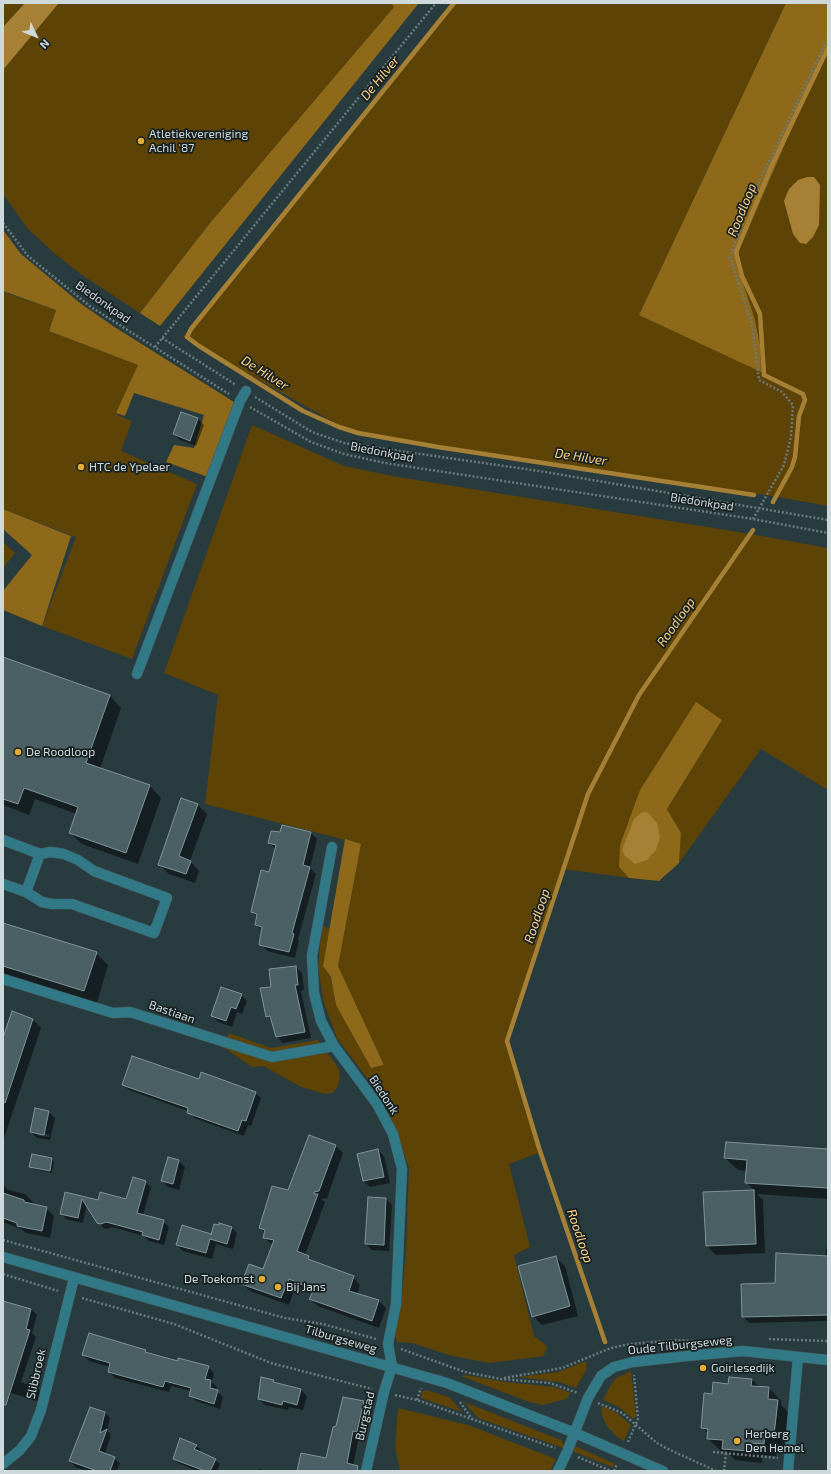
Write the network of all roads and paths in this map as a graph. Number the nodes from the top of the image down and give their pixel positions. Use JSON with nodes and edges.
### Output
{"nodes":[{"id":1,"x":436,"y":3,"type":"edge"},
{"id":2,"x":828,"y":38,"type":"edge"},
{"id":3,"x":3,"y":224,"type":"edge"},
{"id":4,"x":162,"y":338,"type":"junction"},
{"id":5,"x":155,"y":347,"type":"junction"},
{"id":6,"x":246,"y":391,"type":"junction"},
{"id":7,"x":240,"y":401,"type":"junction"},
{"id":8,"x":760,"y":508,"type":"junction"},
{"id":9,"x":753,"y":519,"type":"junction"},
{"id":10,"x":828,"y":520,"type":"edge"},
{"id":11,"x":828,"y":533,"type":"edge"},
{"id":12,"x":137,"y":674,"type":"dead end"},
{"id":13,"x":3,"y":840,"type":"edge"},
{"id":14,"x":332,"y":847,"type":"dead end"},
{"id":15,"x":40,"y":854,"type":"junction"},
{"id":16,"x":3,"y":884,"type":"edge"},
{"id":17,"x":26,"y":892,"type":"junction"},
{"id":18,"x":3,"y":980,"type":"edge"},
{"id":19,"x":334,"y":1046,"type":"junction"},
{"id":20,"x":3,"y":1240,"type":"edge"},
{"id":21,"x":3,"y":1257,"type":"edge"},
{"id":22,"x":3,"y":1274,"type":"edge"},
{"id":23,"x":74,"y":1278,"type":"junction"},
{"id":24,"x":69,"y":1294,"type":"junction"},
{"id":25,"x":388,"y":1344,"type":"junction"},
{"id":26,"x":630,"y":1344,"type":"dead end"},
{"id":27,"x":798,"y":1357,"type":"junction"},
{"id":28,"x":828,"y":1360,"type":"edge"},
{"id":29,"x":633,"y":1362,"type":"junction"},
{"id":30,"x":392,"y":1366,"type":"junction"},
{"id":31,"x":465,"y":1372,"type":"dead end"},
{"id":32,"x":384,"y":1392,"type":"junction"},
{"id":33,"x":636,"y":1425,"type":"dead end"},
{"id":34,"x":575,"y":1433,"type":"junction"},
{"id":35,"x":567,"y":1452,"type":"junction"},
{"id":36,"x":712,"y":1452,"type":"dead end"},
{"id":37,"x":726,"y":1453,"type":"junction"},
{"id":38,"x":789,"y":1459,"type":"junction"},
{"id":39,"x":3,"y":1464,"type":"edge"},
{"id":40,"x":366,"y":1471,"type":"edge"},
{"id":41,"x":558,"y":1471,"type":"edge"},
{"id":42,"x":611,"y":1471,"type":"edge"},
{"id":43,"x":663,"y":1471,"type":"edge"},
{"id":44,"x":724,"y":1471,"type":"edge"},
{"id":45,"x":788,"y":1471,"type":"edge"}],
"edges":[{"from":1,"to":4,"type":"path"},
{"from":2,"to":8,"type":"path"},
{"from":3,"to":5,"type":"path","name":"Biedonkpad"},
{"from":4,"to":5,"type":"path"},
{"from":4,"to":6,"type":"path","name":"Biedonkpad"},
{"from":5,"to":7,"type":"path","name":"Biedonkpad"},
{"from":6,"to":7,"type":"street"},
{"from":6,"to":8,"type":"path","name":"Biedonkpad"},
{"from":7,"to":9,"type":"path","name":"Biedonkpad"},
{"from":7,"to":12,"type":"street"},
{"from":8,"to":9,"type":"path"},
{"from":8,"to":10,"type":"path","name":"Biedonkpad"},
{"from":9,"to":11,"type":"path","name":"Biedonkpad"},
{"from":13,"to":15,"type":"street"},
{"from":14,"to":19,"type":"street","name":"Biedonk"},
{"from":15,"to":17,"type":"street"},
{"from":15,"to":17,"type":"street"},
{"from":16,"to":17,"type":"street"},
{"from":18,"to":19,"type":"street","name":"Bastiaan"},
{"from":19,"to":25,"type":"street","name":"Biedonk"},
{"from":20,"to":25,"type":"path","name":"Tilburgseweg"},
{"from":21,"to":23,"type":"street","name":"Tilburgseweg"},
{"from":22,"to":24,"type":"path"},
{"from":23,"to":24,"type":"street","name":"Slibbroek"},
{"from":23,"to":30,"type":"street","name":"Tilburgseweg"},
{"from":24,"to":32,"type":"path"},
{"from":24,"to":39,"type":"street","name":"Slibbroek"},
{"from":25,"to":30,"type":"street","name":"Biedonk"},
{"from":25,"to":31,"type":"path","name":"Tilburgseweg"},
{"from":26,"to":29,"type":"path"},
{"from":27,"to":28,"type":"street","name":"Oude Tilburgseweg"},
{"from":27,"to":29,"type":"street","name":"Oude Tilburgseweg"},
{"from":27,"to":38,"type":"street"},
{"from":29,"to":33,"type":"path"},
{"from":29,"to":34,"type":"street","name":"Oude Tilburgseweg"},
{"from":30,"to":32,"type":"street","name":"Burgstad"},
{"from":30,"to":34,"type":"street","name":"Tilburgseweg"},
{"from":32,"to":35,"type":"path"},
{"from":32,"to":40,"type":"street","name":"Burgstad"},
{"from":34,"to":35,"type":"street","name":"Oude Tilburgseweg"},
{"from":34,"to":43,"type":"street","name":"Tilburgseweg"},
{"from":35,"to":41,"type":"street","name":"Oude Tilburgseweg"},
{"from":35,"to":42,"type":"path"},
{"from":36,"to":37,"type":"path"},
{"from":37,"to":38,"type":"path"},
{"from":37,"to":44,"type":"path"},
{"from":38,"to":45,"type":"street"}]}
